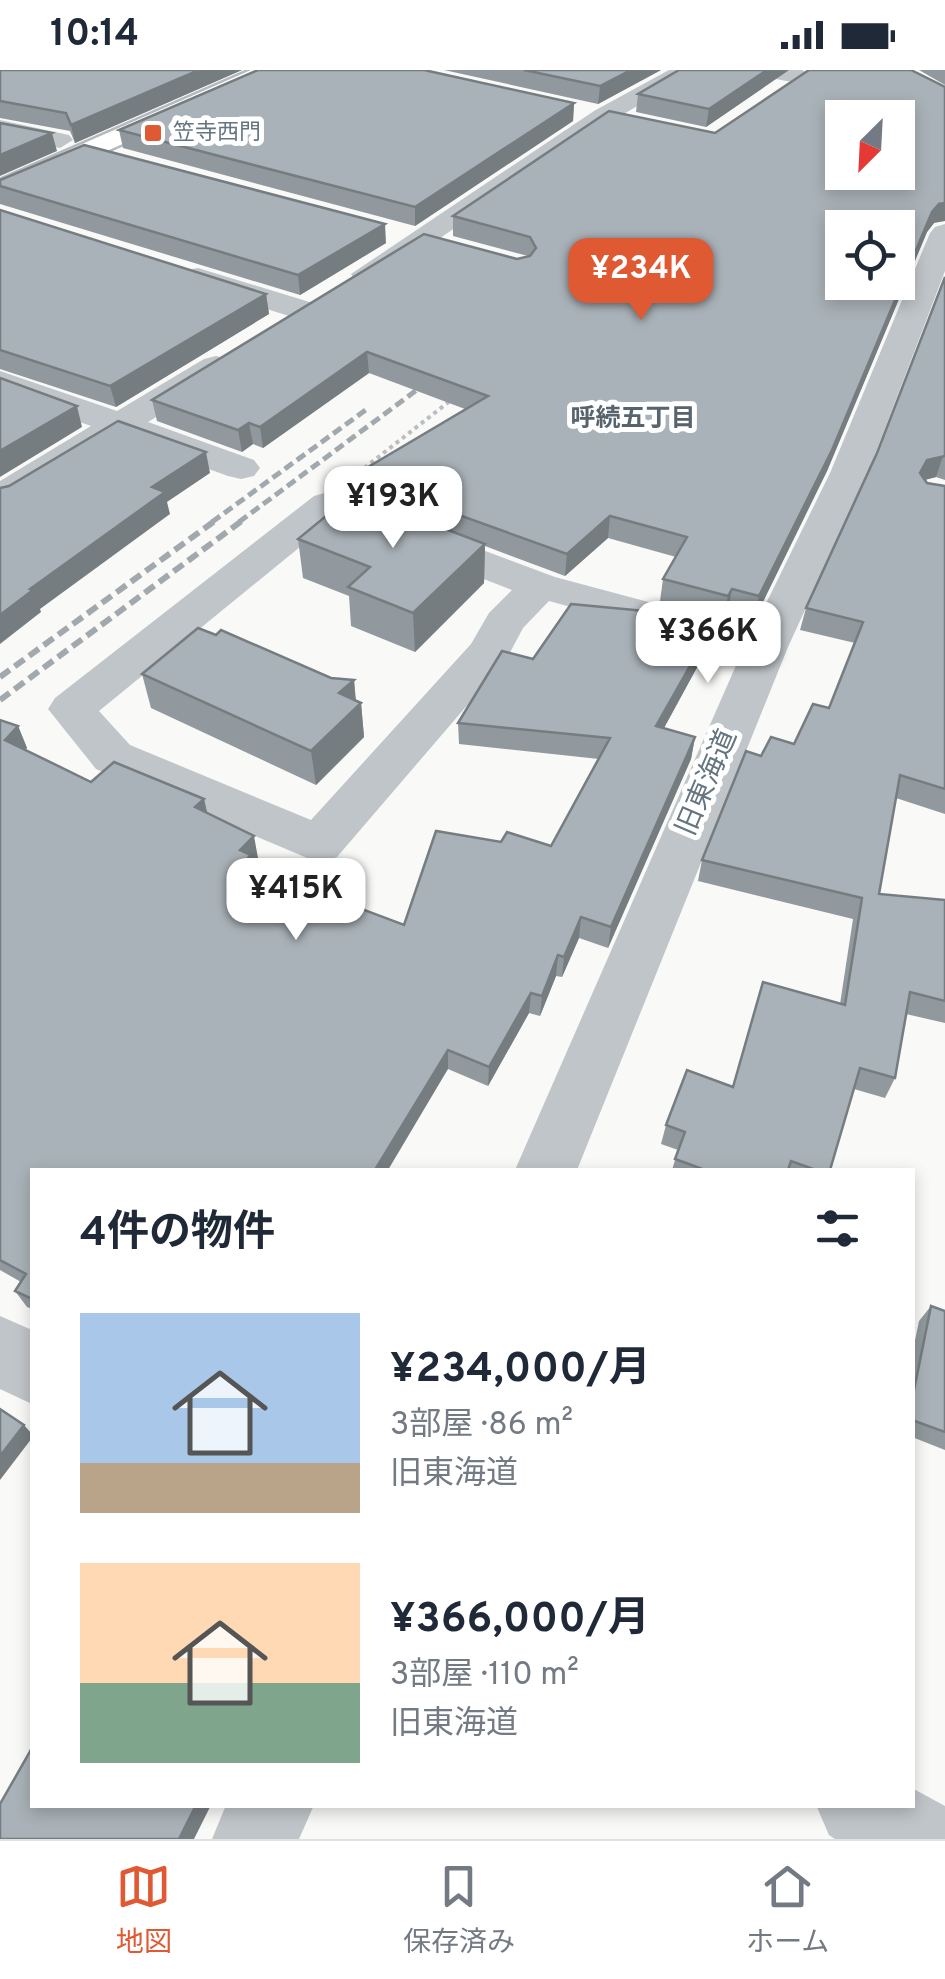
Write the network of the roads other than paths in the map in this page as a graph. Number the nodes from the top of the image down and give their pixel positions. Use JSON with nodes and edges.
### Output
{"nodes":[{"id":1,"x":219,"y":70,"type":"edge"},
{"id":2,"x":270,"y":70,"type":"edge"},
{"id":3,"x":686,"y":70,"type":"edge"},
{"id":4,"x":764,"y":70,"type":"edge"},
{"id":5,"x":807,"y":74,"type":"edge"},
{"id":6,"x":772,"y":98,"type":"edge"},
{"id":7,"x":565,"y":108,"type":"edge"},
{"id":8,"x":603,"y":116,"type":"junction"},
{"id":9,"x":639,"y":124,"type":"edge"},
{"id":10,"x":0,"y":128,"type":"edge"},
{"id":11,"x":60,"y":140,"type":"junction"},
{"id":12,"x":89,"y":151,"type":"junction"},
{"id":13,"x":138,"y":164,"type":"edge"},
{"id":14,"x":0,"y":166,"type":"edge"},
{"id":15,"x":0,"y":190,"type":"edge"},
{"id":16,"x":380,"y":232,"type":"edge"},
{"id":17,"x":945,"y":233,"type":"edge"},
{"id":18,"x":418,"y":242,"type":"junction"},
{"id":19,"x":450,"y":250,"type":"edge"},
{"id":20,"x":162,"y":266,"type":"edge"},
{"id":21,"x":306,"y":311,"type":"junction"},
{"id":22,"x":272,"y":332,"type":"edge"},
{"id":23,"x":238,"y":352,"type":"edge"},
{"id":24,"x":0,"y":381,"type":"edge"},
{"id":25,"x":122,"y":424,"type":"junction"},
{"id":26,"x":242,"y":468,"type":"dead end"},
{"id":27,"x":0,"y":497,"type":"edge"},
{"id":28,"x":540,"y":586,"type":"junction"},
{"id":29,"x":766,"y":647,"type":"junction"},
{"id":30,"x":547,"y":1168,"type":"edge"},
{"id":31,"x":0,"y":1350,"type":"edge"},
{"id":32,"x":30,"y":1369,"type":"edge"},
{"id":33,"x":270,"y":1808,"type":"edge"},
{"id":34,"x":863,"y":1808,"type":"edge"},
{"id":35,"x":256,"y":1839,"type":"edge"},
{"id":36,"x":918,"y":1839,"type":"edge"}],
"edges":[{"from":1,"to":11,"type":"main road"},
{"from":2,"to":12,"type":"main road"},
{"from":3,"to":8,"type":"street"},
{"from":4,"to":5,"type":"street"},
{"from":5,"to":6,"type":"street"},
{"from":7,"to":8,"type":"street"},
{"from":8,"to":9,"type":"street"},
{"from":8,"to":18,"type":"street"},
{"from":10,"to":11,"type":"street"},
{"from":11,"to":14,"type":"main road"},
{"from":12,"to":13,"type":"street"},
{"from":12,"to":15,"type":"main road"},
{"from":16,"to":18,"type":"street"},
{"from":17,"to":29,"type":"street","name":"旧東海道"},
{"from":18,"to":19,"type":"street"},
{"from":18,"to":21,"type":"street"},
{"from":20,"to":21,"type":"street"},
{"from":21,"to":22,"type":"street"},
{"from":23,"to":25,"type":"street"},
{"from":24,"to":25,"type":"street"},
{"from":25,"to":26,"type":"street"},
{"from":25,"to":27,"type":"street"},
{"from":28,"to":28,"type":"street"},
{"from":28,"to":29,"type":"street"},
{"from":29,"to":30,"type":"street","name":"旧東海道"},
{"from":31,"to":32,"type":"street"},
{"from":33,"to":35,"type":"street"},
{"from":34,"to":36,"type":"street"}]}
